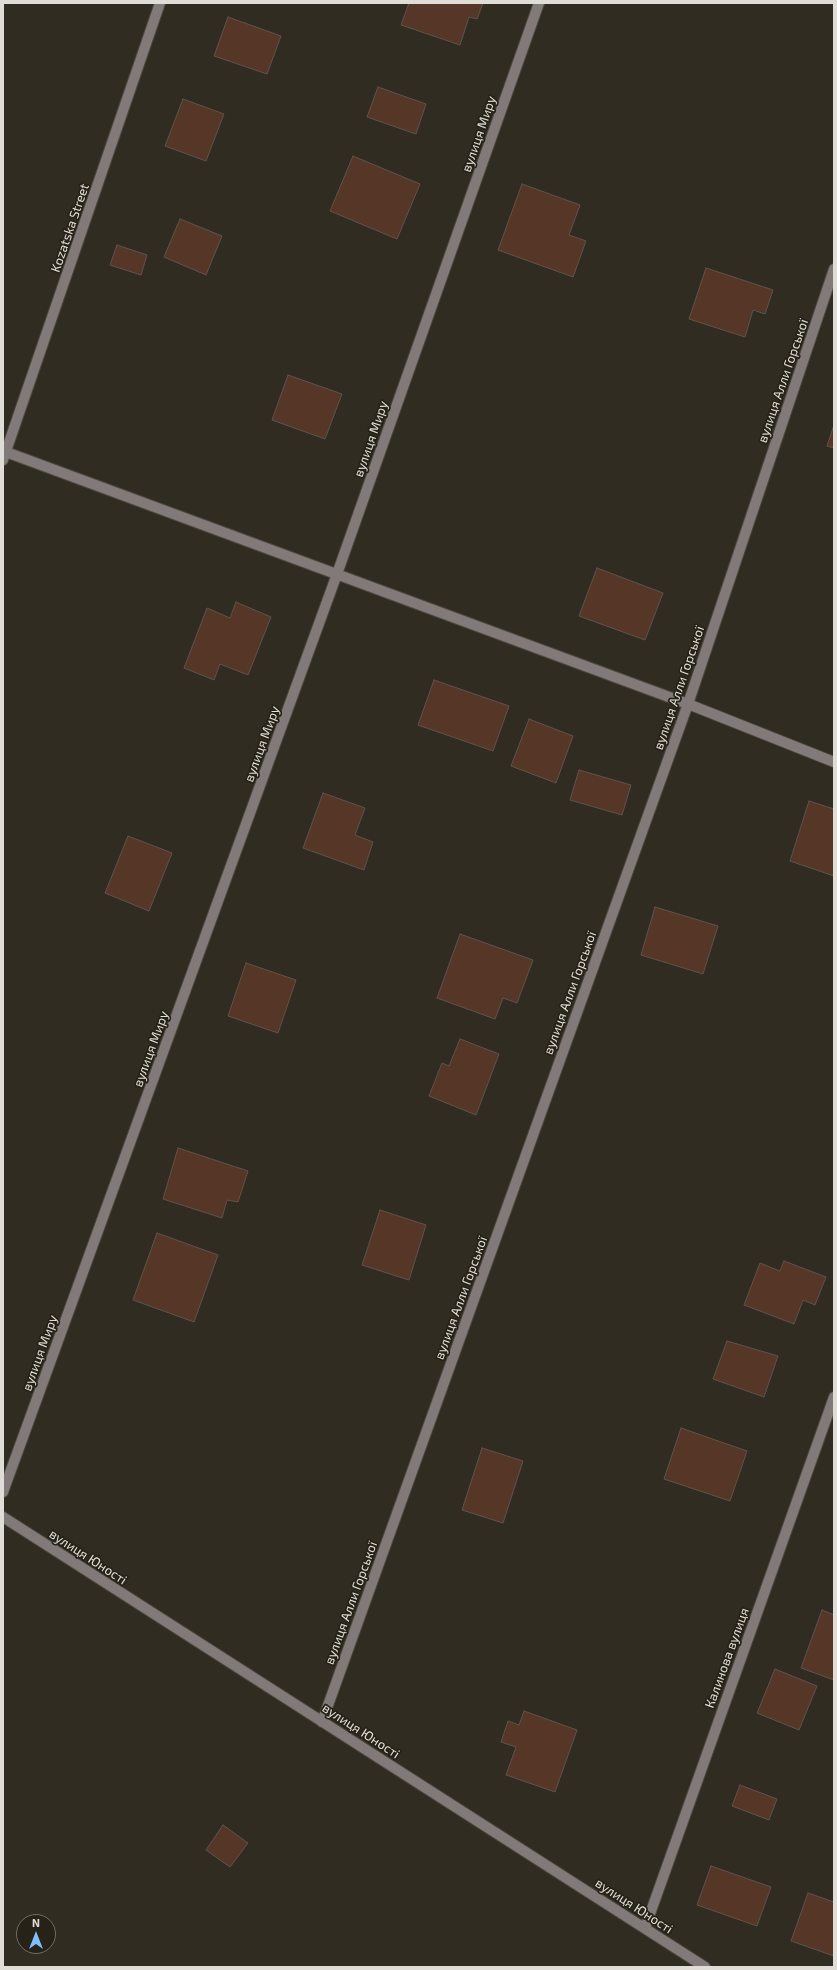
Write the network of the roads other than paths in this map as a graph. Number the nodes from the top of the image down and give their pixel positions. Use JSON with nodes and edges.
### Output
{"nodes":[{"id":1,"x":160,"y":3,"type":"edge"},
{"id":2,"x":540,"y":3,"type":"edge"},
{"id":3,"x":834,"y":269,"type":"edge"},
{"id":4,"x":5,"y":456,"type":"edge"},
{"id":5,"x":337,"y":574,"type":"junction"},
{"id":6,"x":688,"y":704,"type":"junction"},
{"id":7,"x":834,"y":762,"type":"edge"},
{"id":8,"x":834,"y":1397,"type":"edge"},
{"id":9,"x":3,"y":1492,"type":"edge"},
{"id":10,"x":3,"y":1517,"type":"edge"},
{"id":11,"x":322,"y":1722,"type":"junction"},
{"id":12,"x":645,"y":1928,"type":"junction"},
{"id":13,"x":705,"y":1967,"type":"edge"}],
"edges":[{"from":1,"to":4,"type":"street","name":"Kozatska Street"},
{"from":2,"to":5,"type":"street","name":"вулиця Миру"},
{"from":3,"to":6,"type":"street","name":"вулиця Алли Горської"},
{"from":4,"to":5,"type":"street"},
{"from":5,"to":6,"type":"street"},
{"from":5,"to":9,"type":"street","name":"вулиця Миру"},
{"from":6,"to":7,"type":"street"},
{"from":6,"to":11,"type":"street","name":"вулиця Алли Горської"},
{"from":8,"to":12,"type":"street","name":"Калинова вулиця"},
{"from":10,"to":11,"type":"street","name":"вулиця Юності"},
{"from":11,"to":12,"type":"street","name":"вулиця Юності"},
{"from":12,"to":13,"type":"street","name":"вулиця Юності"}]}
